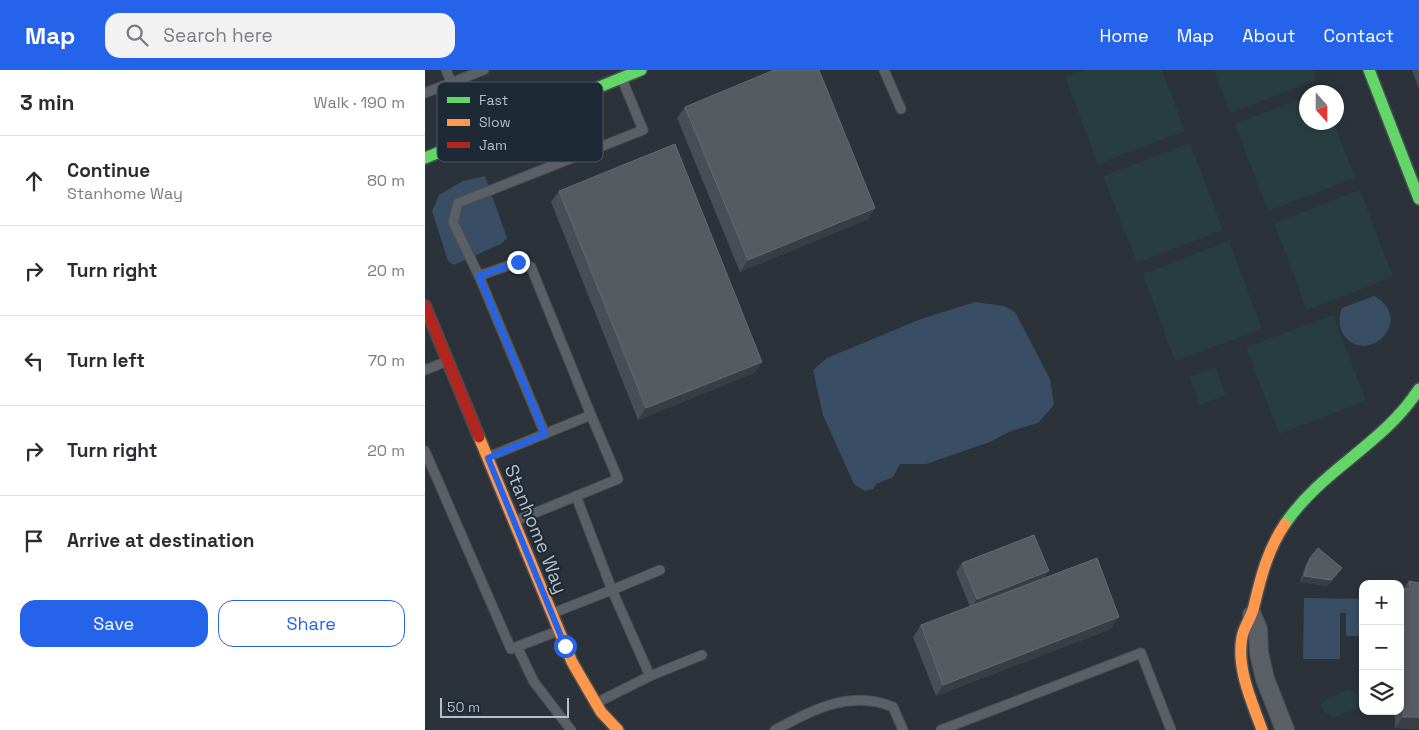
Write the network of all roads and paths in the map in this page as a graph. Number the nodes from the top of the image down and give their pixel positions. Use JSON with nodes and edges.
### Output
{"nodes":[{"id":1,"x":446,"y":70,"type":"edge"},
{"id":2,"x":484,"y":70,"type":"edge"},
{"id":3,"x":641,"y":70,"type":"edge"},
{"id":4,"x":885,"y":70,"type":"edge"},
{"id":5,"x":1369,"y":70,"type":"edge"},
{"id":6,"x":622,"y":78,"type":"junction"},
{"id":7,"x":451,"y":82,"type":"edge"},
{"id":8,"x":454,"y":82,"type":"edge"},
{"id":9,"x":603,"y":86,"type":"edge"},
{"id":10,"x":437,"y":88,"type":"edge"},
{"id":11,"x":425,"y":93,"type":"edge"},
{"id":12,"x":901,"y":109,"type":"dead end"},
{"id":13,"x":603,"y":146,"type":"edge"},
{"id":14,"x":437,"y":153,"type":"edge"},
{"id":15,"x":425,"y":158,"type":"edge"},
{"id":16,"x":562,"y":162,"type":"edge"},
{"id":17,"x":1419,"y":199,"type":"edge"},
{"id":18,"x":479,"y":276,"type":"junction"},
{"id":19,"x":425,"y":306,"type":"edge"},
{"id":20,"x":448,"y":361,"type":"junction"},
{"id":21,"x":425,"y":370,"type":"edge"},
{"id":22,"x":1419,"y":389,"type":"edge"},
{"id":23,"x":591,"y":415,"type":"junction"},
{"id":24,"x":545,"y":434,"type":"junction"},
{"id":25,"x":425,"y":450,"type":"edge"},
{"id":26,"x":488,"y":458,"type":"junction"},
{"id":27,"x":575,"y":496,"type":"junction"},
{"id":28,"x":514,"y":521,"type":"junction"},
{"id":29,"x":660,"y":570,"type":"dead end"},
{"id":30,"x":612,"y":590,"type":"junction"},
{"id":31,"x":552,"y":613,"type":"junction"},
{"id":32,"x":1252,"y":615,"type":"junction"},
{"id":33,"x":559,"y":630,"type":"junction"},
{"id":34,"x":517,"y":647,"type":"junction"},
{"id":35,"x":702,"y":655,"type":"dead end"},
{"id":36,"x":650,"y":676,"type":"junction"},
{"id":37,"x":595,"y":703,"type":"junction"},
{"id":38,"x":571,"y":730,"type":"edge"},
{"id":39,"x":618,"y":730,"type":"edge"},
{"id":40,"x":775,"y":730,"type":"edge"},
{"id":41,"x":903,"y":730,"type":"edge"},
{"id":42,"x":941,"y":730,"type":"edge"},
{"id":43,"x":1171,"y":730,"type":"edge"},
{"id":44,"x":1263,"y":730,"type":"edge"},
{"id":45,"x":1285,"y":730,"type":"edge"}],
"edges":[{"from":1,"to":7,"type":"lane"},
{"from":2,"to":8,"type":"lane"},
{"from":3,"to":6,"type":"street"},
{"from":4,"to":12,"type":"lane"},
{"from":5,"to":17,"type":"street"},
{"from":6,"to":9,"type":"street"},
{"from":6,"to":13,"type":"lane"},
{"from":10,"to":11,"type":"lane"},
{"from":14,"to":15,"type":"street"},
{"from":16,"to":18,"type":"lane"},
{"from":18,"to":23,"type":"lane"},
{"from":18,"to":24,"type":"lane"},
{"from":19,"to":20,"type":"street","name":"Stanhome Way"},
{"from":20,"to":21,"type":"lane"},
{"from":20,"to":26,"type":"street","name":"Stanhome Way"},
{"from":22,"to":32,"type":"street"},
{"from":23,"to":24,"type":"lane"},
{"from":23,"to":27,"type":"lane"},
{"from":24,"to":26,"type":"lane"},
{"from":25,"to":34,"type":"lane"},
{"from":26,"to":28,"type":"street","name":"Stanhome Way"},
{"from":27,"to":28,"type":"lane"},
{"from":27,"to":30,"type":"lane"},
{"from":28,"to":31,"type":"street","name":"Stanhome Way"},
{"from":29,"to":30,"type":"lane"},
{"from":30,"to":31,"type":"lane"},
{"from":30,"to":36,"type":"lane"},
{"from":31,"to":33,"type":"street","name":"Stanhome Way"},
{"from":32,"to":44,"type":"street"},
{"from":32,"to":45,"type":"street"},
{"from":33,"to":34,"type":"lane"},
{"from":33,"to":37,"type":"street","name":"Stanhome Way"},
{"from":34,"to":38,"type":"lane"},
{"from":35,"to":36,"type":"lane"},
{"from":36,"to":37,"type":"lane"},
{"from":37,"to":39,"type":"street","name":"Stanhome Way"},
{"from":40,"to":41,"type":"lane"},
{"from":42,"to":43,"type":"lane"}]}
